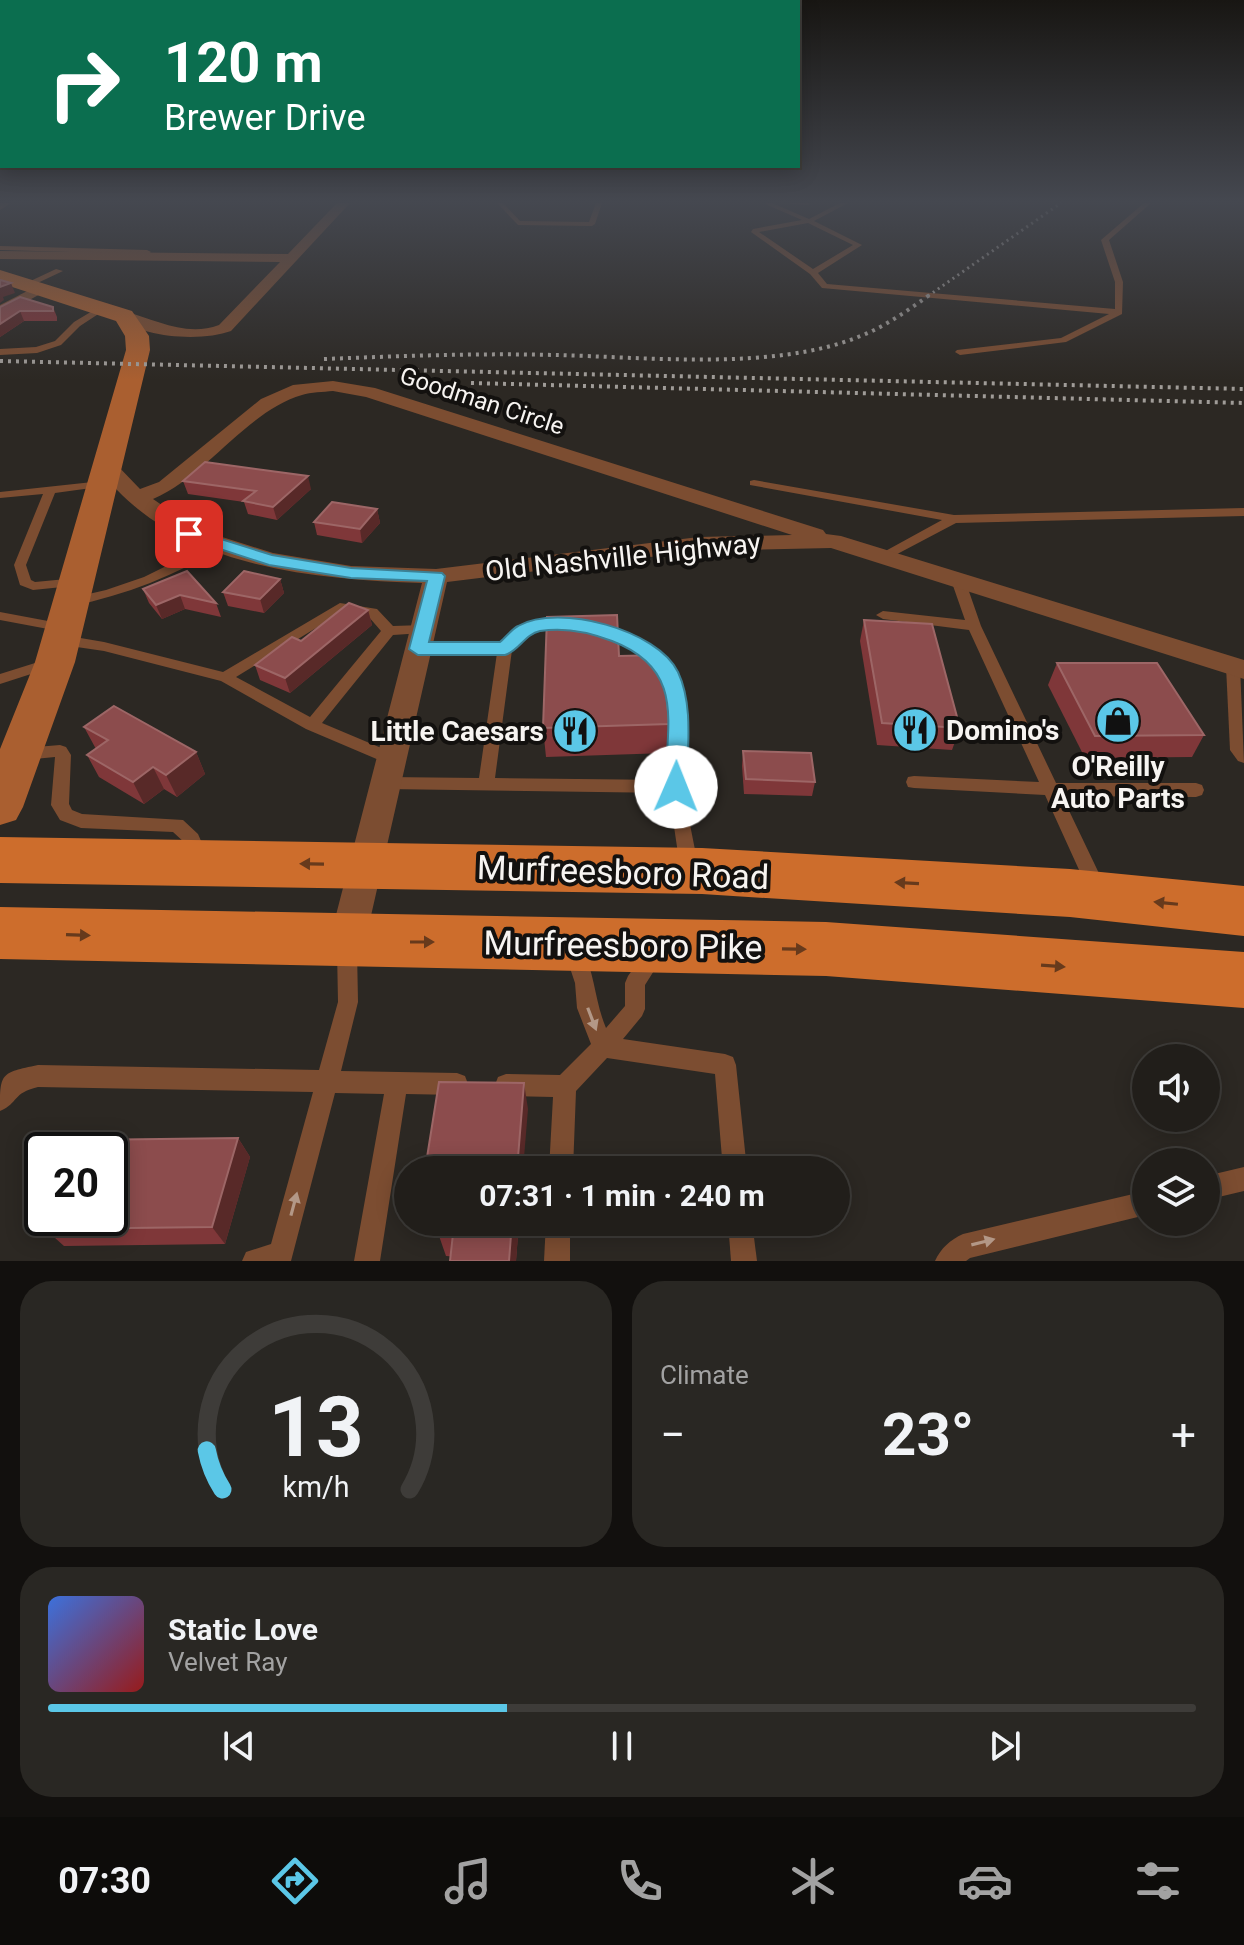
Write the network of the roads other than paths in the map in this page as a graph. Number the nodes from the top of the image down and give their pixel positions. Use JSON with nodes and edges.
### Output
{"nodes":[{"id":1,"x":287,"y":262,"type":"edge"},
{"id":2,"x":798,"y":262,"type":"edge"},
{"id":3,"x":830,"y":262,"type":"edge"},
{"id":4,"x":1112,"y":262,"type":"edge"},
{"id":5,"x":59,"y":271,"type":"dead end"},
{"id":6,"x":813,"y":272,"type":"junction"},
{"id":7,"x":0,"y":276,"type":"edge"},
{"id":8,"x":32,"y":287,"type":"junction"},
{"id":9,"x":0,"y":311,"type":"edge"},
{"id":10,"x":1119,"y":312,"type":"junction"},
{"id":11,"x":113,"y":313,"type":"junction"},
{"id":12,"x":0,"y":352,"type":"edge"},
{"id":13,"x":960,"y":352,"type":"dead end"},
{"id":14,"x":105,"y":475,"type":"junction"},
{"id":15,"x":754,"y":483,"type":"dead end"},
{"id":16,"x":50,"y":490,"type":"junction"},
{"id":17,"x":0,"y":495,"type":"edge"},
{"id":18,"x":137,"y":498,"type":"junction"},
{"id":19,"x":1244,"y":512,"type":"edge"},
{"id":20,"x":954,"y":519,"type":"junction"},
{"id":21,"x":833,"y":541,"type":"junction"},
{"id":22,"x":219,"y":544,"type":"junction"},
{"id":23,"x":884,"y":557,"type":"junction"},
{"id":24,"x":436,"y":576,"type":"junction"},
{"id":25,"x":958,"y":580,"type":"junction"},
{"id":26,"x":883,"y":615,"type":"dead end"},
{"id":27,"x":0,"y":616,"type":"edge"},
{"id":28,"x":66,"y":623,"type":"junction"},
{"id":29,"x":974,"y":626,"type":"junction"},
{"id":30,"x":389,"y":631,"type":"junction"},
{"id":31,"x":421,"y":639,"type":"junction"},
{"id":32,"x":505,"y":648,"type":"junction"},
{"id":33,"x":1238,"y":668,"type":"edge"},
{"id":34,"x":225,"y":677,"type":"junction"},
{"id":35,"x":0,"y":679,"type":"edge"},
{"id":36,"x":312,"y":725,"type":"junction"},
{"id":37,"x":20,"y":755,"type":"junction"},
{"id":38,"x":1244,"y":757,"type":"edge"},
{"id":39,"x":389,"y":771,"type":"junction"},
{"id":40,"x":914,"y":782,"type":"dead end"},
{"id":41,"x":486,"y":784,"type":"junction"},
{"id":42,"x":676,"y":787,"type":"junction"},
{"id":43,"x":1050,"y":789,"type":"junction"},
{"id":44,"x":1196,"y":790,"type":"dead end"},
{"id":45,"x":0,"y":807,"type":"edge"},
{"id":46,"x":0,"y":860,"type":"edge"},
{"id":47,"x":201,"y":863,"type":"junction"},
{"id":48,"x":366,"y":865,"type":"junction"},
{"id":49,"x":689,"y":871,"type":"junction"},
{"id":50,"x":1101,"y":896,"type":"junction"},
{"id":51,"x":1244,"y":911,"type":"edge"},
{"id":52,"x":0,"y":933,"type":"edge"},
{"id":53,"x":347,"y":942,"type":"junction"},
{"id":54,"x":572,"y":944,"type":"junction"},
{"id":55,"x":660,"y":946,"type":"junction"},
{"id":56,"x":1244,"y":980,"type":"edge"},
{"id":57,"x":603,"y":1047,"type":"junction"},
{"id":58,"x":326,"y":1082,"type":"junction"},
{"id":59,"x":397,"y":1083,"type":"junction"},
{"id":60,"x":565,"y":1086,"type":"junction"},
{"id":61,"x":0,"y":1100,"type":"edge"},
{"id":62,"x":562,"y":1156,"type":"edge"},
{"id":63,"x":734,"y":1156,"type":"edge"},
{"id":64,"x":1244,"y":1179,"type":"edge"},
{"id":65,"x":1220,"y":1185,"type":"edge"},
{"id":66,"x":1132,"y":1206,"type":"edge"},
{"id":67,"x":558,"y":1236,"type":"edge"},
{"id":68,"x":741,"y":1236,"type":"edge"},
{"id":69,"x":280,"y":1257,"type":"edge"},
{"id":70,"x":255,"y":1261,"type":"edge"},
{"id":71,"x":367,"y":1261,"type":"edge"},
{"id":72,"x":557,"y":1261,"type":"edge"},
{"id":73,"x":744,"y":1261,"type":"edge"},
{"id":74,"x":948,"y":1261,"type":"edge"}],
"edges":[{"from":1,"to":11,"type":"street"},
{"from":2,"to":6,"type":"lane"},
{"from":3,"to":6,"type":"lane"},
{"from":4,"to":10,"type":"lane"},
{"from":5,"to":8,"type":"lane"},
{"from":6,"to":10,"type":"lane"},
{"from":7,"to":8,"type":"main road"},
{"from":8,"to":9,"type":"street"},
{"from":8,"to":11,"type":"main road"},
{"from":10,"to":13,"type":"lane"},
{"from":11,"to":12,"type":"lane"},
{"from":11,"to":14,"type":"main road"},
{"from":14,"to":16,"type":"lane"},
{"from":14,"to":18,"type":"street","name":"Old Nashville Highway"},
{"from":14,"to":28,"type":"main road"},
{"from":15,"to":20,"type":"lane"},
{"from":16,"to":17,"type":"lane"},
{"from":16,"to":28,"type":"lane"},
{"from":18,"to":21,"type":"street","name":"Goodman Circle"},
{"from":18,"to":22,"type":"street","name":"Old Nashville Highway"},
{"from":19,"to":20,"type":"lane"},
{"from":20,"to":23,"type":"lane"},
{"from":21,"to":23,"type":"street","name":"Old Nashville Highway"},
{"from":21,"to":24,"type":"street","name":"Old Nashville Highway"},
{"from":22,"to":24,"type":"street","name":"Old Nashville Highway"},
{"from":22,"to":28,"type":"lane"},
{"from":23,"to":25,"type":"street","name":"Old Nashville Highway"},
{"from":24,"to":31,"type":"street"},
{"from":25,"to":29,"type":"lane"},
{"from":25,"to":33,"type":"street","name":"Old Nashville Highway"},
{"from":26,"to":29,"type":"lane"},
{"from":27,"to":28,"type":"lane"},
{"from":28,"to":34,"type":"lane"},
{"from":28,"to":35,"type":"lane"},
{"from":28,"to":37,"type":"main road"},
{"from":29,"to":43,"type":"lane"},
{"from":30,"to":31,"type":"lane"},
{"from":30,"to":34,"type":"lane"},
{"from":30,"to":36,"type":"lane"},
{"from":31,"to":32,"type":"lane"},
{"from":31,"to":39,"type":"street"},
{"from":32,"to":41,"type":"lane"},
{"from":32,"to":42,"type":"lane"},
{"from":33,"to":38,"type":"lane"},
{"from":34,"to":36,"type":"lane"},
{"from":36,"to":39,"type":"lane"},
{"from":37,"to":45,"type":"main road"},
{"from":37,"to":47,"type":"lane"},
{"from":39,"to":41,"type":"lane"},
{"from":39,"to":48,"type":"street"},
{"from":40,"to":43,"type":"lane"},
{"from":41,"to":42,"type":"lane"},
{"from":42,"to":49,"type":"lane"},
{"from":43,"to":44,"type":"lane"},
{"from":43,"to":50,"type":"lane"},
{"from":46,"to":47,"type":"main road","name":"Murfreesboro Road"},
{"from":48,"to":47,"type":"main road","name":"Murfreesboro Road","one_way":true},
{"from":48,"to":49,"type":"main road","name":"Murfreesboro Road"},
{"from":48,"to":53,"type":"street"},
{"from":50,"to":49,"type":"main road","name":"Murfreesboro Road","one_way":true},
{"from":51,"to":50,"type":"main road","name":"Murfreesboro Road","one_way":true},
{"from":52,"to":53,"type":"main road","name":"Murfreesboro Pike","one_way":true},
{"from":53,"to":54,"type":"main road","name":"Murfreesboro Pike","one_way":true},
{"from":53,"to":58,"type":"lane"},
{"from":54,"to":55,"type":"main road","name":"Murfreesboro Pike"},
{"from":54,"to":57,"type":"lane","one_way":true},
{"from":55,"to":56,"type":"main road","name":"Murfreesboro Pike","one_way":true},
{"from":55,"to":57,"type":"lane"},
{"from":57,"to":60,"type":"lane"},
{"from":57,"to":63,"type":"lane"},
{"from":58,"to":59,"type":"lane"},
{"from":58,"to":61,"type":"lane"},
{"from":69,"to":58,"type":"lane","one_way":true},
{"from":59,"to":60,"type":"lane"},
{"from":59,"to":71,"type":"lane"},
{"from":60,"to":62,"type":"lane"},
{"from":64,"to":65,"type":"lane"},
{"from":74,"to":66,"type":"lane","one_way":true},
{"from":67,"to":72,"type":"lane"},
{"from":68,"to":73,"type":"lane"},
{"from":69,"to":70,"type":"lane"}]}
